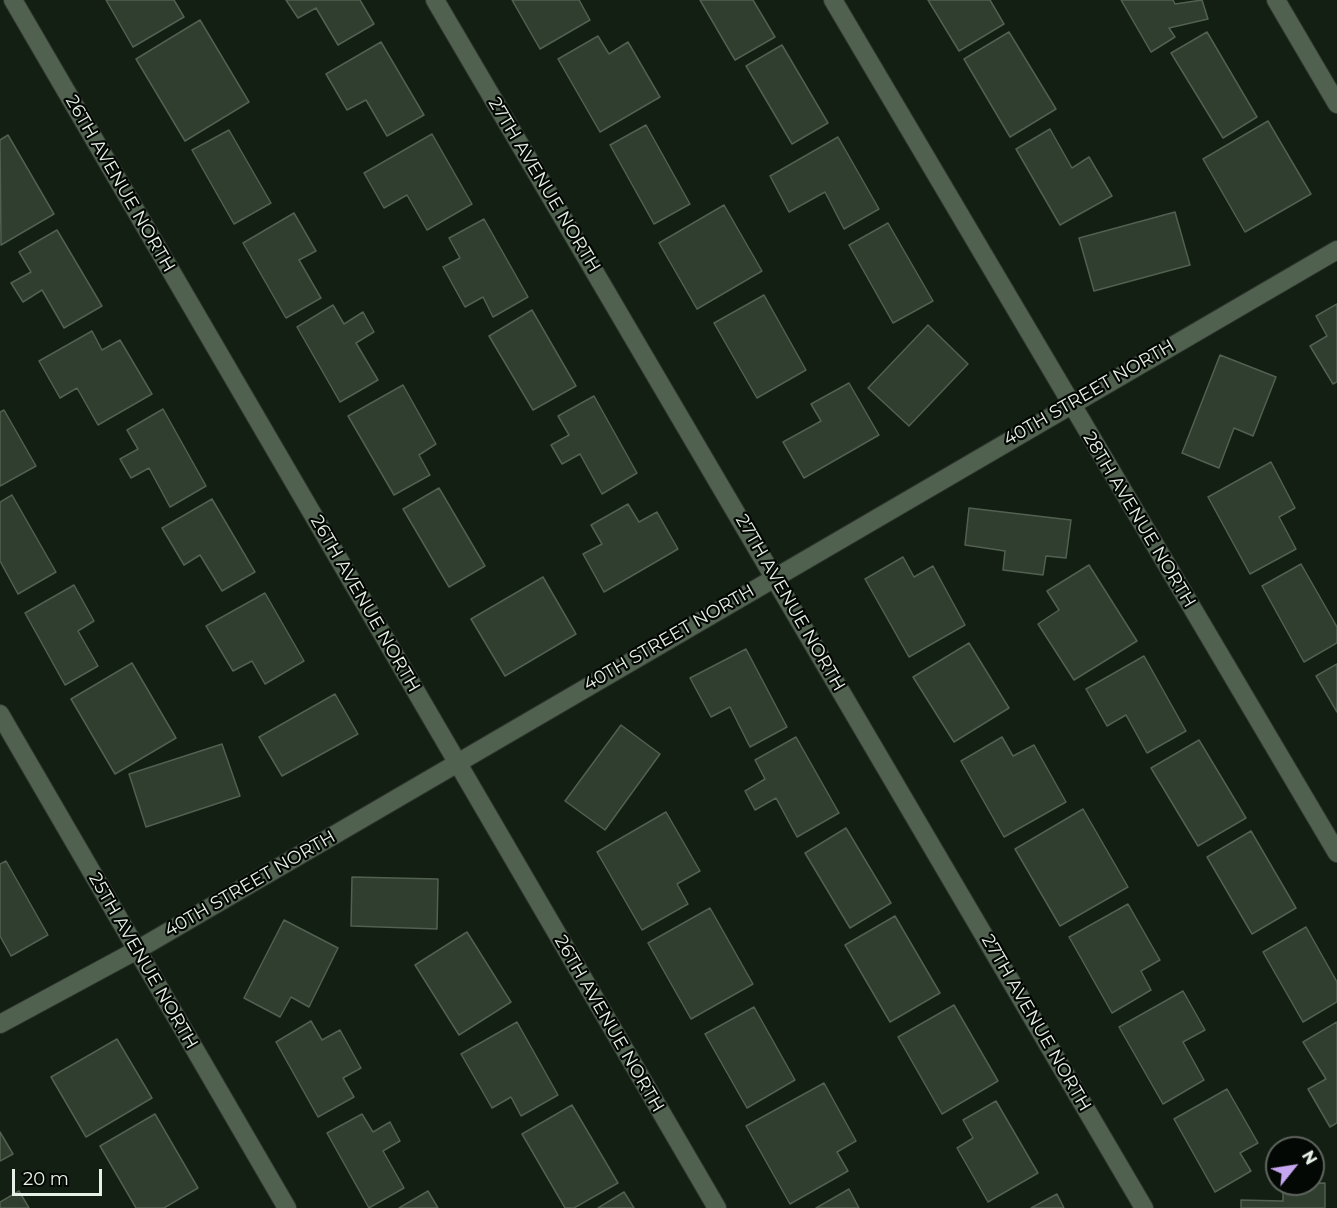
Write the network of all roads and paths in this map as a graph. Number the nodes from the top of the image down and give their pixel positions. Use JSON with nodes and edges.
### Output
{"nodes":[{"id":1,"x":13,"y":0,"type":"edge"},
{"id":2,"x":435,"y":0,"type":"edge"},
{"id":3,"x":833,"y":0,"type":"edge"},
{"id":4,"x":1276,"y":0,"type":"edge"},
{"id":5,"x":1337,"y":104,"type":"edge"},
{"id":6,"x":1337,"y":249,"type":"edge"},
{"id":7,"x":1070,"y":404,"type":"junction"},
{"id":8,"x":775,"y":576,"type":"junction"},
{"id":9,"x":0,"y":714,"type":"edge"},
{"id":10,"x":457,"y":762,"type":"junction"},
{"id":11,"x":1337,"y":853,"type":"edge"},
{"id":12,"x":137,"y":950,"type":"junction"},
{"id":13,"x":0,"y":1024,"type":"edge"},
{"id":14,"x":287,"y":1208,"type":"edge"},
{"id":15,"x":717,"y":1208,"type":"edge"},
{"id":16,"x":1144,"y":1208,"type":"edge"}],
"edges":[{"from":1,"to":10,"type":"street","name":"26TH AVENUE NORTH"},
{"from":2,"to":8,"type":"street","name":"27TH AVENUE NORTH"},
{"from":3,"to":7,"type":"street","name":"28TH AVENUE NORTH"},
{"from":4,"to":5,"type":"street"},
{"from":6,"to":7,"type":"street","name":"40TH STREET NORTH"},
{"from":7,"to":8,"type":"street","name":"40TH STREET NORTH"},
{"from":7,"to":11,"type":"street","name":"28TH AVENUE NORTH"},
{"from":8,"to":10,"type":"street","name":"40TH STREET NORTH"},
{"from":8,"to":16,"type":"street","name":"27TH AVENUE NORTH"},
{"from":9,"to":12,"type":"street","name":"25TH AVENUE NORTH"},
{"from":10,"to":12,"type":"street","name":"40TH STREET NORTH"},
{"from":10,"to":15,"type":"street","name":"26TH AVENUE NORTH"},
{"from":12,"to":13,"type":"street","name":"40TH STREET NORTH"},
{"from":12,"to":14,"type":"street","name":"25TH AVENUE NORTH"}]}
